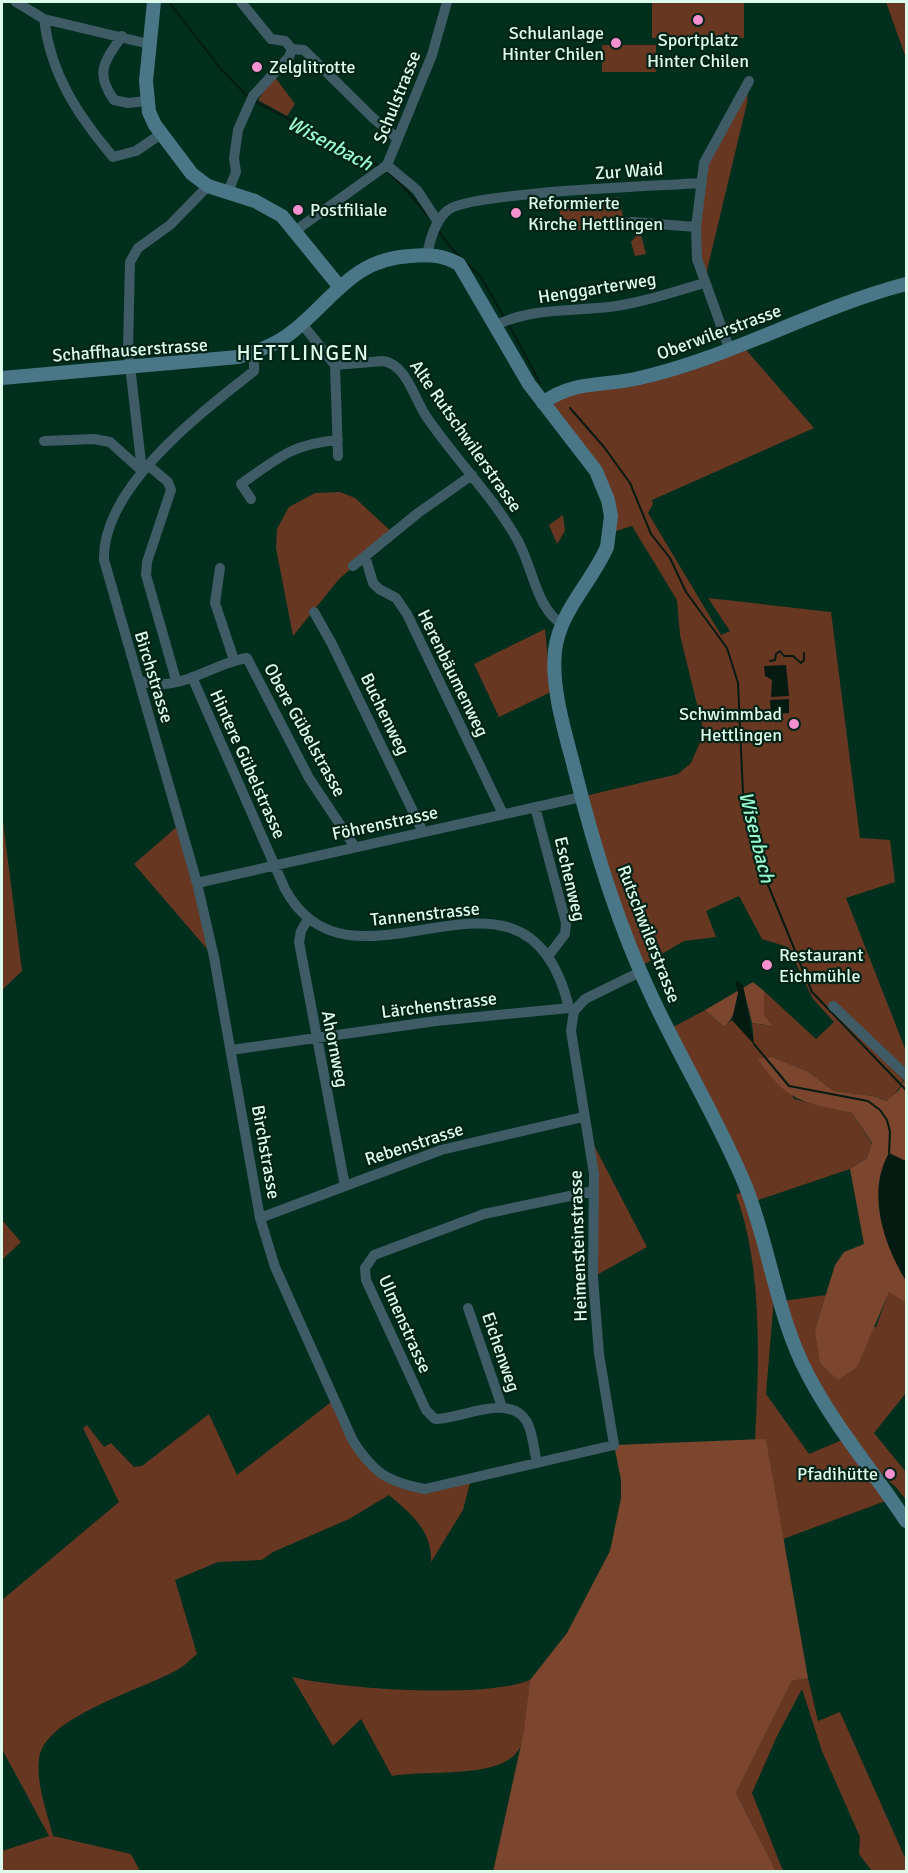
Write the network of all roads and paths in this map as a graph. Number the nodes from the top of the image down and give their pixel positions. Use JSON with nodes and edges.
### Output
{"nodes":[{"id":1,"x":16,"y":2,"type":"edge"},
{"id":2,"x":154,"y":2,"type":"edge"},
{"id":3,"x":241,"y":2,"type":"edge"},
{"id":4,"x":447,"y":2,"type":"edge"},
{"id":5,"x":44,"y":19,"type":"junction"},
{"id":6,"x":122,"y":36,"type":"junction"},
{"id":7,"x":149,"y":44,"type":"junction"},
{"id":8,"x":292,"y":48,"type":"junction"},
{"id":9,"x":749,"y":81,"type":"dead end"},
{"id":10,"x":147,"y":100,"type":"junction"},
{"id":11,"x":161,"y":134,"type":"junction"},
{"id":12,"x":398,"y":139,"type":"junction"},
{"id":13,"x":383,"y":168,"type":"junction"},
{"id":14,"x":701,"y":183,"type":"junction"},
{"id":15,"x":208,"y":186,"type":"junction"},
{"id":16,"x":228,"y":192,"type":"junction"},
{"id":17,"x":632,"y":222,"type":"dead end"},
{"id":18,"x":436,"y":225,"type":"junction"},
{"id":19,"x":696,"y":227,"type":"junction"},
{"id":20,"x":295,"y":231,"type":"junction"},
{"id":21,"x":427,"y":255,"type":"junction"},
{"id":22,"x":704,"y":283,"type":"junction"},
{"id":23,"x":906,"y":284,"type":"edge"},
{"id":24,"x":339,"y":286,"type":"junction"},
{"id":25,"x":502,"y":322,"type":"junction"},
{"id":26,"x":302,"y":324,"type":"junction"},
{"id":27,"x":729,"y":348,"type":"junction"},
{"id":28,"x":254,"y":352,"type":"junction"},
{"id":29,"x":335,"y":364,"type":"junction"},
{"id":30,"x":132,"y":367,"type":"junction"},
{"id":31,"x":2,"y":378,"type":"edge"},
{"id":32,"x":543,"y":403,"type":"junction"},
{"id":33,"x":338,"y":440,"type":"junction"},
{"id":34,"x":44,"y":441,"type":"dead end"},
{"id":35,"x":338,"y":456,"type":"dead end"},
{"id":36,"x":146,"y":468,"type":"junction"},
{"id":37,"x":472,"y":475,"type":"junction"},
{"id":38,"x":251,"y":499,"type":"dead end"},
{"id":39,"x":365,"y":556,"type":"junction"},
{"id":40,"x":353,"y":566,"type":"dead end"},
{"id":41,"x":220,"y":568,"type":"dead end"},
{"id":42,"x":314,"y":612,"type":"dead end"},
{"id":43,"x":562,"y":624,"type":"junction"},
{"id":44,"x":234,"y":660,"type":"junction"},
{"id":45,"x":192,"y":677,"type":"junction"},
{"id":46,"x":176,"y":680,"type":"junction"},
{"id":47,"x":139,"y":681,"type":"junction"},
{"id":48,"x":581,"y":797,"type":"junction"},
{"id":49,"x":535,"y":807,"type":"junction"},
{"id":50,"x":503,"y":814,"type":"junction"},
{"id":51,"x":423,"y":832,"type":"junction"},
{"id":52,"x":355,"y":847,"type":"junction"},
{"id":53,"x":274,"y":864,"type":"junction"},
{"id":54,"x":197,"y":883,"type":"junction"},
{"id":55,"x":308,"y":920,"type":"junction"},
{"id":56,"x":549,"y":955,"type":"junction"},
{"id":57,"x":640,"y":972,"type":"junction"},
{"id":58,"x":833,"y":1006,"type":"dead end"},
{"id":59,"x":572,"y":1009,"type":"junction"},
{"id":60,"x":316,"y":1038,"type":"junction"},
{"id":61,"x":231,"y":1050,"type":"junction"},
{"id":62,"x":906,"y":1075,"type":"edge"},
{"id":63,"x":583,"y":1117,"type":"junction"},
{"id":64,"x":345,"y":1186,"type":"junction"},
{"id":65,"x":594,"y":1191,"type":"junction"},
{"id":66,"x":260,"y":1218,"type":"junction"},
{"id":67,"x":468,"y":1308,"type":"dead end"},
{"id":68,"x":502,"y":1407,"type":"junction"},
{"id":69,"x":614,"y":1445,"type":"joint"},
{"id":70,"x":537,"y":1463,"type":"junction"},
{"id":71,"x":906,"y":1521,"type":"edge"}],
"edges":[{"from":1,"to":5,"type":"street"},
{"from":2,"to":7,"type":"street"},
{"from":3,"to":8,"type":"street"},
{"from":4,"to":12,"type":"street","name":"Schulstrasse"},
{"from":5,"to":6,"type":"street"},
{"from":5,"to":11,"type":"street"},
{"from":6,"to":7,"type":"street"},
{"from":6,"to":10,"type":"street"},
{"from":7,"to":10,"type":"street"},
{"from":8,"to":12,"type":"street"},
{"from":8,"to":16,"type":"street"},
{"from":9,"to":14,"type":"street"},
{"from":10,"to":11,"type":"street"},
{"from":11,"to":15,"type":"street"},
{"from":12,"to":13,"type":"street","name":"Schulstrasse"},
{"from":13,"to":18,"type":"street"},
{"from":13,"to":20,"type":"street"},
{"from":14,"to":18,"type":"street","name":"Zur Waid"},
{"from":14,"to":19,"type":"street"},
{"from":15,"to":16,"type":"street"},
{"from":15,"to":30,"type":"street"},
{"from":16,"to":20,"type":"street"},
{"from":17,"to":19,"type":"street"},
{"from":18,"to":21,"type":"street"},
{"from":19,"to":22,"type":"street"},
{"from":20,"to":24,"type":"street"},
{"from":21,"to":24,"type":"street","name":"Schaffhauserstrasse"},
{"from":21,"to":25,"type":"street","name":"Schaffhauserstrasse"},
{"from":22,"to":25,"type":"street","name":"Henggarterweg"},
{"from":22,"to":27,"type":"street"},
{"from":23,"to":27,"type":"street","name":"Oberwilerstrasse"},
{"from":24,"to":26,"type":"street","name":"Schaffhauserstrasse"},
{"from":25,"to":32,"type":"street","name":"Schaffhauserstrasse"},
{"from":26,"to":28,"type":"street","name":"Schaffhauserstrasse"},
{"from":26,"to":29,"type":"street"},
{"from":27,"to":32,"type":"street","name":"Oberwilerstrasse"},
{"from":28,"to":30,"type":"street","name":"Schaffhauserstrasse"},
{"from":28,"to":36,"type":"street","name":"Birchstrasse"},
{"from":29,"to":33,"type":"street"},
{"from":29,"to":37,"type":"street","name":"Alte Rutschwilerstrasse"},
{"from":30,"to":31,"type":"street","name":"Schaffhauserstrasse"},
{"from":30,"to":36,"type":"street"},
{"from":32,"to":43,"type":"street","name":"Rutschwilerstrasse"},
{"from":33,"to":35,"type":"street"},
{"from":33,"to":38,"type":"street"},
{"from":34,"to":36,"type":"street"},
{"from":36,"to":46,"type":"street"},
{"from":36,"to":47,"type":"street","name":"Birchstrasse"},
{"from":37,"to":39,"type":"street"},
{"from":37,"to":43,"type":"street","name":"Alte Rutschwilerstrasse"},
{"from":39,"to":40,"type":"street"},
{"from":39,"to":50,"type":"street","name":"Herenbäumenweg"},
{"from":41,"to":44,"type":"street"},
{"from":42,"to":51,"type":"street","name":"Buchenweg"},
{"from":43,"to":48,"type":"street","name":"Rutschwilerstrasse"},
{"from":44,"to":45,"type":"street"},
{"from":44,"to":52,"type":"street","name":"Obere Gübelstrasse"},
{"from":45,"to":46,"type":"street"},
{"from":45,"to":53,"type":"street","name":"Hintere Gübelstrasse"},
{"from":46,"to":47,"type":"street"},
{"from":47,"to":54,"type":"street","name":"Birchstrasse"},
{"from":48,"to":49,"type":"street","name":"Föhrenstrasse"},
{"from":48,"to":57,"type":"street","name":"Rutschwilerstrasse"},
{"from":49,"to":50,"type":"street","name":"Föhrenstrasse"},
{"from":49,"to":56,"type":"street","name":"Eschenweg"},
{"from":50,"to":51,"type":"street","name":"Föhrenstrasse"},
{"from":51,"to":52,"type":"street","name":"Föhrenstrasse"},
{"from":52,"to":53,"type":"street","name":"Föhrenstrasse"},
{"from":53,"to":54,"type":"street","name":"Föhrenstrasse"},
{"from":53,"to":55,"type":"street","name":"Tannenstrasse"},
{"from":54,"to":61,"type":"street","name":"Birchstrasse"},
{"from":55,"to":56,"type":"street","name":"Tannenstrasse"},
{"from":55,"to":60,"type":"street","name":"Ahornweg"},
{"from":56,"to":59,"type":"street","name":"Tannenstrasse"},
{"from":57,"to":59,"type":"street"},
{"from":57,"to":71,"type":"street","name":"Rutschwilerstrasse"},
{"from":58,"to":62,"type":"street"},
{"from":59,"to":60,"type":"street","name":"Lärchenstrasse"},
{"from":59,"to":63,"type":"street","name":"Heimensteinstrasse"},
{"from":60,"to":61,"type":"street","name":"Lärchenstrasse"},
{"from":60,"to":64,"type":"street","name":"Ahornweg"},
{"from":61,"to":66,"type":"street","name":"Birchstrasse"},
{"from":63,"to":64,"type":"street","name":"Rebenstrasse"},
{"from":63,"to":65,"type":"street","name":"Heimensteinstrasse"},
{"from":64,"to":66,"type":"street","name":"Rebenstrasse"},
{"from":65,"to":68,"type":"street","name":"Ulmenstrasse"},
{"from":65,"to":69,"type":"street","name":"Heimensteinstrasse"},
{"from":66,"to":70,"type":"street","name":"Birchstrasse"},
{"from":67,"to":68,"type":"street","name":"Eichenweg"},
{"from":68,"to":70,"type":"street"},
{"from":69,"to":70,"type":"street","name":"Birchstrasse"}]}
